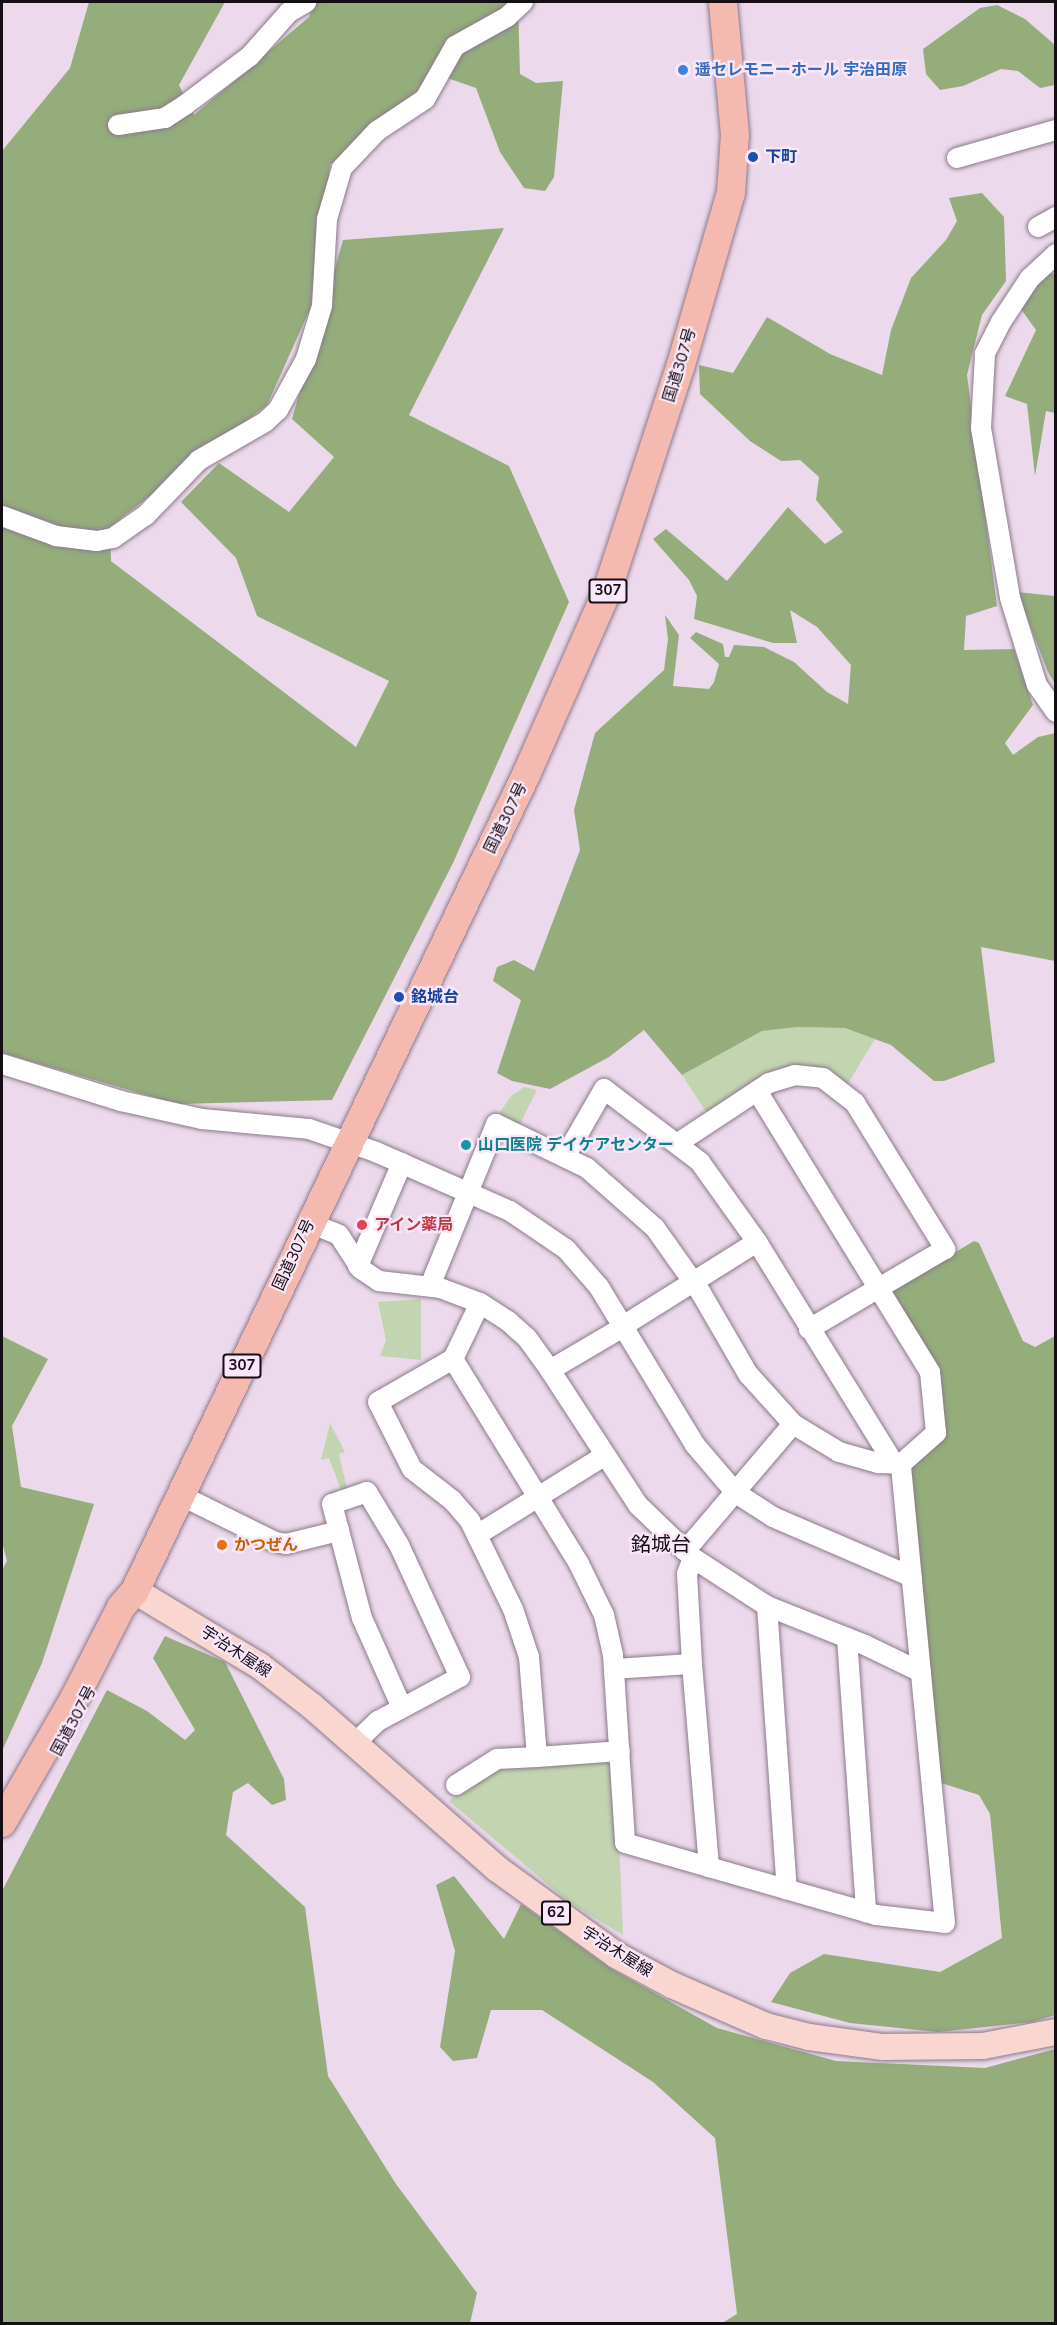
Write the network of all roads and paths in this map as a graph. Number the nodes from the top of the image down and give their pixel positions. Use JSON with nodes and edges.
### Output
{"nodes":[{"id":1,"x":306,"y":2,"type":"edge"},
{"id":2,"x":523,"y":2,"type":"edge"},
{"id":3,"x":723,"y":2,"type":"edge"},
{"id":4,"x":118,"y":125,"type":"dead end"},
{"id":5,"x":1056,"y":130,"type":"edge"},
{"id":6,"x":957,"y":158,"type":"dead end"},
{"id":7,"x":1056,"y":254,"type":"edge"},
{"id":8,"x":2,"y":516,"type":"edge"},
{"id":9,"x":1056,"y":712,"type":"edge"},
{"id":10,"x":2,"y":1064,"type":"edge"},
{"id":11,"x":757,"y":1091,"type":"junction"},
{"id":12,"x":348,"y":1141,"type":"junction"},
{"id":13,"x":678,"y":1143,"type":"junction"},
{"id":14,"x":566,"y":1155,"type":"junction"},
{"id":15,"x":402,"y":1163,"type":"junction"},
{"id":16,"x":468,"y":1191,"type":"junction"},
{"id":17,"x":310,"y":1223,"type":"junction"},
{"id":18,"x":757,"y":1242,"type":"junction"},
{"id":19,"x":358,"y":1266,"type":"junction"},
{"id":20,"x":694,"y":1282,"type":"junction"},
{"id":21,"x":430,"y":1286,"type":"junction"},
{"id":22,"x":876,"y":1287,"type":"junction"},
{"id":23,"x":480,"y":1304,"type":"junction"},
{"id":24,"x":623,"y":1327,"type":"junction"},
{"id":25,"x":809,"y":1329,"type":"junction"},
{"id":26,"x":453,"y":1359,"type":"junction"},
{"id":27,"x":550,"y":1370,"type":"junction"},
{"id":28,"x":793,"y":1424,"type":"junction"},
{"id":29,"x":604,"y":1456,"type":"junction"},
{"id":30,"x":898,"y":1464,"type":"junction"},
{"id":31,"x":736,"y":1493,"type":"junction"},
{"id":32,"x":180,"y":1495,"type":"junction"},
{"id":33,"x":538,"y":1497,"type":"junction"},
{"id":34,"x":339,"y":1531,"type":"junction"},
{"id":35,"x":477,"y":1535,"type":"junction"},
{"id":36,"x":689,"y":1555,"type":"junction"},
{"id":37,"x":912,"y":1577,"type":"junction"},
{"id":38,"x":135,"y":1591,"type":"junction"},
{"id":39,"x":767,"y":1606,"type":"junction"},
{"id":40,"x":847,"y":1638,"type":"junction"},
{"id":41,"x":692,"y":1664,"type":"junction"},
{"id":42,"x":614,"y":1669,"type":"junction"},
{"id":43,"x":921,"y":1672,"type":"junction"},
{"id":44,"x":402,"y":1708,"type":"junction"},
{"id":45,"x":354,"y":1744,"type":"junction"},
{"id":46,"x":620,"y":1751,"type":"junction"},
{"id":47,"x":537,"y":1757,"type":"junction"},
{"id":48,"x":456,"y":1785,"type":"dead end"},
{"id":49,"x":2,"y":1823,"type":"edge"},
{"id":50,"x":2,"y":1845,"type":"edge"},
{"id":51,"x":709,"y":1867,"type":"junction"},
{"id":52,"x":786,"y":1889,"type":"junction"},
{"id":53,"x":866,"y":1912,"type":"junction"},
{"id":54,"x":1056,"y":2032,"type":"edge"}],
"edges":[{"from":1,"to":4,"type":"street"},
{"from":2,"to":8,"type":"street"},
{"from":3,"to":12,"type":"highway","name":"国道307号","number":"307"},
{"from":5,"to":6,"type":"street"},
{"from":7,"to":9,"type":"street"},
{"from":10,"to":12,"type":"street"},
{"from":11,"to":13,"type":"street"},
{"from":11,"to":22,"type":"street"},
{"from":11,"to":22,"type":"street"},
{"from":12,"to":15,"type":"street"},
{"from":12,"to":17,"type":"highway","name":"国道307号","number":"307"},
{"from":13,"to":14,"type":"street"},
{"from":13,"to":18,"type":"street"},
{"from":14,"to":16,"type":"street"},
{"from":14,"to":20,"type":"street"},
{"from":15,"to":16,"type":"street"},
{"from":15,"to":19,"type":"street"},
{"from":16,"to":21,"type":"street"},
{"from":16,"to":24,"type":"street"},
{"from":17,"to":19,"type":"street"},
{"from":17,"to":32,"type":"highway","name":"国道307号","number":"307"},
{"from":18,"to":20,"type":"street"},
{"from":18,"to":25,"type":"street"},
{"from":19,"to":21,"type":"street"},
{"from":20,"to":24,"type":"street"},
{"from":20,"to":28,"type":"street"},
{"from":21,"to":23,"type":"street"},
{"from":22,"to":25,"type":"street"},
{"from":22,"to":30,"type":"street"},
{"from":23,"to":26,"type":"street"},
{"from":23,"to":27,"type":"street"},
{"from":24,"to":27,"type":"street"},
{"from":24,"to":31,"type":"street"},
{"from":25,"to":30,"type":"street"},
{"from":26,"to":33,"type":"street"},
{"from":26,"to":35,"type":"street"},
{"from":27,"to":29,"type":"street"},
{"from":28,"to":30,"type":"street"},
{"from":28,"to":31,"type":"street"},
{"from":29,"to":33,"type":"street"},
{"from":29,"to":36,"type":"street"},
{"from":30,"to":37,"type":"street"},
{"from":31,"to":36,"type":"street"},
{"from":31,"to":37,"type":"street"},
{"from":32,"to":34,"type":"street"},
{"from":32,"to":38,"type":"highway","name":"国道307号","number":"307"},
{"from":33,"to":35,"type":"street"},
{"from":33,"to":42,"type":"street"},
{"from":34,"to":44,"type":"street"},
{"from":34,"to":44,"type":"street"},
{"from":35,"to":47,"type":"street"},
{"from":36,"to":39,"type":"street"},
{"from":36,"to":41,"type":"street"},
{"from":37,"to":43,"type":"street"},
{"from":38,"to":45,"type":"main road","name":"宇治木屋線","number":"62"},
{"from":38,"to":49,"type":"highway","name":"国道307号","number":"307"},
{"from":38,"to":50,"type":"highway","name":"国道307号","number":"307"},
{"from":39,"to":40,"type":"street"},
{"from":39,"to":52,"type":"street"},
{"from":40,"to":43,"type":"street"},
{"from":40,"to":53,"type":"street"},
{"from":41,"to":42,"type":"street"},
{"from":41,"to":51,"type":"street"},
{"from":42,"to":46,"type":"street"},
{"from":43,"to":53,"type":"street"},
{"from":44,"to":45,"type":"street"},
{"from":45,"to":54,"type":"main road","name":"宇治木屋線","number":"62"},
{"from":46,"to":47,"type":"street"},
{"from":46,"to":51,"type":"street"},
{"from":47,"to":48,"type":"street"},
{"from":51,"to":52,"type":"street"},
{"from":52,"to":53,"type":"street"}]}
